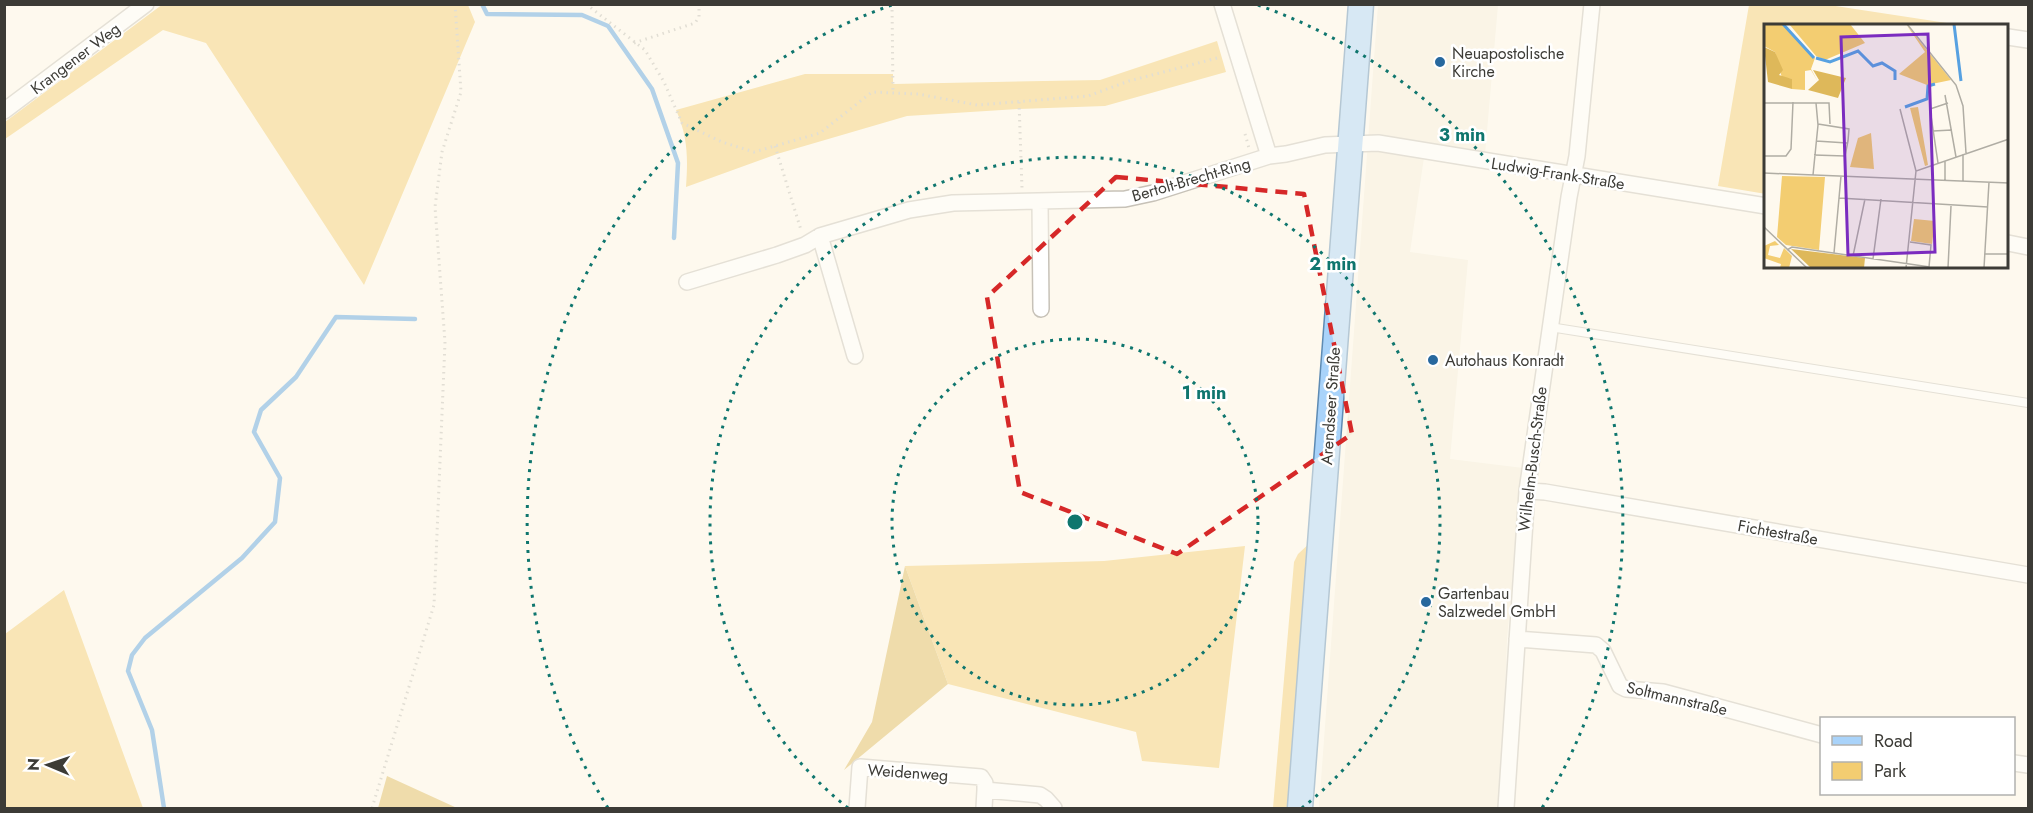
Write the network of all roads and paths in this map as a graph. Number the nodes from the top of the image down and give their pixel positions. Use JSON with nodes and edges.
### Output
{"nodes":[{"id":1,"x":146,"y":4,"type":"edge"},
{"id":2,"x":455,"y":4,"type":"edge"},
{"id":3,"x":586,"y":4,"type":"edge"},
{"id":4,"x":699,"y":4,"type":"edge"},
{"id":5,"x":892,"y":4,"type":"edge"},
{"id":6,"x":1222,"y":4,"type":"edge"},
{"id":7,"x":1361,"y":4,"type":"edge"},
{"id":8,"x":1592,"y":4,"type":"edge"},
{"id":9,"x":2009,"y":37,"type":"edge"},
{"id":10,"x":2028,"y":40,"type":"edge"},
{"id":11,"x":634,"y":43,"type":"junction"},
{"id":12,"x":1221,"y":57,"type":"dead end"},
{"id":13,"x":893,"y":93,"type":"junction"},
{"id":14,"x":1019,"y":101,"type":"junction"},
{"id":15,"x":4,"y":111,"type":"edge"},
{"id":16,"x":1351,"y":143,"type":"junction"},
{"id":17,"x":774,"y":146,"type":"junction"},
{"id":18,"x":1269,"y":156,"type":"junction"},
{"id":19,"x":1573,"y":176,"type":"junction"},
{"id":20,"x":1022,"y":202,"type":"junction"},
{"id":21,"x":1040,"y":202,"type":"junction"},
{"id":22,"x":1764,"y":206,"type":"edge"},
{"id":23,"x":820,"y":236,"type":"junction"},
{"id":24,"x":2009,"y":243,"type":"edge"},
{"id":25,"x":805,"y":245,"type":"junction"},
{"id":26,"x":2028,"y":247,"type":"edge"},
{"id":27,"x":687,"y":282,"type":"dead end"},
{"id":28,"x":1041,"y":309,"type":"dead end"},
{"id":29,"x":1550,"y":327,"type":"junction"},
{"id":30,"x":855,"y":356,"type":"dead end"},
{"id":31,"x":2028,"y":403,"type":"edge"},
{"id":32,"x":1527,"y":491,"type":"junction"},
{"id":33,"x":2028,"y":575,"type":"edge"},
{"id":34,"x":1517,"y":639,"type":"junction"},
{"id":35,"x":1820,"y":735,"type":"edge"},
{"id":36,"x":986,"y":790,"type":"junction"},
{"id":37,"x":372,"y":808,"type":"edge"},
{"id":38,"x":857,"y":808,"type":"edge"},
{"id":39,"x":984,"y":808,"type":"edge"},
{"id":40,"x":1054,"y":808,"type":"edge"},
{"id":41,"x":1300,"y":808,"type":"edge"},
{"id":42,"x":1506,"y":808,"type":"edge"}],
"edges":[{"from":1,"to":15,"type":"street","name":"Krangener Weg"},
{"from":2,"to":37,"type":"path"},
{"from":3,"to":11,"type":"path"},
{"from":4,"to":11,"type":"path"},
{"from":5,"to":13,"type":"path"},
{"from":6,"to":18,"type":"street"},
{"from":7,"to":16,"type":"main road","name":"Arendseer Straße"},
{"from":8,"to":19,"type":"street","name":"Wilhelm-Busch-Straße"},
{"from":9,"to":10,"type":"street"},
{"from":11,"to":17,"type":"path"},
{"from":12,"to":14,"type":"path"},
{"from":13,"to":14,"type":"path"},
{"from":13,"to":17,"type":"path"},
{"from":14,"to":20,"type":"path"},
{"from":16,"to":18,"type":"street","name":"Ludwig-Frank-Straße"},
{"from":16,"to":19,"type":"street","name":"Ludwig-Frank-Straße"},
{"from":16,"to":41,"type":"main road","name":"Arendseer Straße"},
{"from":17,"to":25,"type":"path"},
{"from":18,"to":21,"type":"street","name":"Bertolt-Brecht-Ring"},
{"from":19,"to":22,"type":"street","name":"Ludwig-Frank-Straße"},
{"from":19,"to":29,"type":"street","name":"Wilhelm-Busch-Straße"},
{"from":20,"to":21,"type":"street","name":"Bertolt-Brecht-Ring"},
{"from":20,"to":23,"type":"street","name":"Bertolt-Brecht-Ring"},
{"from":21,"to":28,"type":"street"},
{"from":23,"to":25,"type":"street","name":"Bertolt-Brecht-Ring"},
{"from":23,"to":30,"type":"street"},
{"from":24,"to":26,"type":"street"},
{"from":25,"to":27,"type":"street","name":"Bertolt-Brecht-Ring"},
{"from":29,"to":31,"type":"lane"},
{"from":29,"to":32,"type":"street","name":"Wilhelm-Busch-Straße"},
{"from":32,"to":33,"type":"street","name":"Fichtestraße"},
{"from":32,"to":34,"type":"street","name":"Wilhelm-Busch-Straße"},
{"from":34,"to":35,"type":"street","name":"Soltmannstraße"},
{"from":34,"to":42,"type":"street","name":"Wilhelm-Busch-Straße"},
{"from":36,"to":38,"type":"street","name":"Weidenweg"},
{"from":36,"to":39,"type":"street"},
{"from":36,"to":40,"type":"street","name":"Weidenweg"}]}
